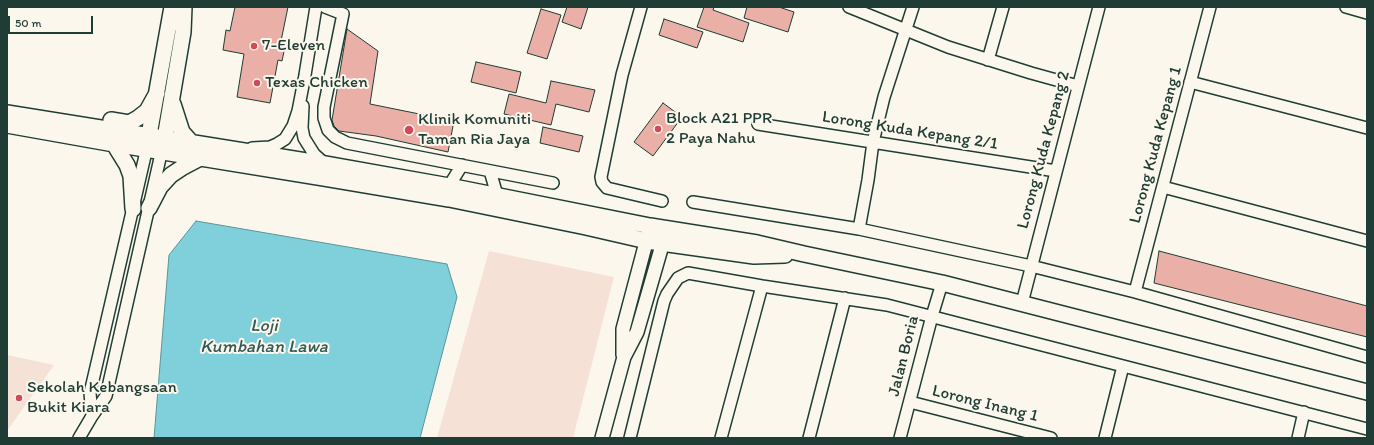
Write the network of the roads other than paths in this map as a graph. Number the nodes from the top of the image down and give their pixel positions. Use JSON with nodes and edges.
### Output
{"nodes":[{"id":1,"x":172,"y":7,"type":"edge"},
{"id":2,"x":184,"y":7,"type":"edge"},
{"id":3,"x":316,"y":7,"type":"edge"},
{"id":4,"x":325,"y":7,"type":"edge"},
{"id":5,"x":641,"y":7,"type":"edge"},
{"id":6,"x":849,"y":7,"type":"edge"},
{"id":7,"x":913,"y":7,"type":"edge"},
{"id":8,"x":1002,"y":7,"type":"edge"},
{"id":9,"x":1099,"y":7,"type":"edge"},
{"id":10,"x":1210,"y":7,"type":"edge"},
{"id":11,"x":1346,"y":7,"type":"edge"},
{"id":12,"x":1367,"y":12,"type":"edge"},
{"id":13,"x":907,"y":30,"type":"junction"},
{"id":14,"x":988,"y":60,"type":"junction"},
{"id":15,"x":305,"y":75,"type":"junction"},
{"id":16,"x":1190,"y":82,"type":"junction"},
{"id":17,"x":1078,"y":86,"type":"junction"},
{"id":18,"x":157,"y":93,"type":"junction"},
{"id":19,"x":171,"y":100,"type":"junction"},
{"id":20,"x":7,"y":108,"type":"edge"},
{"id":21,"x":7,"y":113,"type":"edge"},
{"id":22,"x":758,"y":124,"type":"dead end"},
{"id":23,"x":7,"y":125,"type":"edge"},
{"id":24,"x":1367,"y":128,"type":"edge"},
{"id":25,"x":148,"y":142,"type":"junction"},
{"id":26,"x":190,"y":142,"type":"junction"},
{"id":27,"x":873,"y":142,"type":"junction"},
{"id":28,"x":114,"y":144,"type":"junction"},
{"id":29,"x":163,"y":145,"type":"junction"},
{"id":30,"x":238,"y":150,"type":"junction"},
{"id":31,"x":200,"y":158,"type":"junction"},
{"id":32,"x":325,"y":164,"type":"junction"},
{"id":33,"x":462,"y":165,"type":"junction"},
{"id":34,"x":490,"y":171,"type":"junction"},
{"id":35,"x":1056,"y":171,"type":"junction"},
{"id":36,"x":553,"y":183,"type":"dead end"},
{"id":37,"x":449,"y":186,"type":"junction"},
{"id":38,"x":1163,"y":187,"type":"junction"},
{"id":39,"x":497,"y":195,"type":"junction"},
{"id":40,"x":662,"y":201,"type":"dead end"},
{"id":41,"x":693,"y":202,"type":"dead end"},
{"id":42,"x":148,"y":208,"type":"junction"},
{"id":43,"x":133,"y":209,"type":"junction"},
{"id":44,"x":859,"y":229,"type":"junction"},
{"id":45,"x":648,"y":234,"type":"junction"},
{"id":46,"x":664,"y":236,"type":"junction"},
{"id":47,"x":1367,"y":241,"type":"edge"},
{"id":48,"x":1031,"y":266,"type":"junction"},
{"id":49,"x":942,"y":283,"type":"junction"},
{"id":50,"x":762,"y":286,"type":"junction"},
{"id":51,"x":1135,"y":292,"type":"junction"},
{"id":52,"x":845,"y":298,"type":"junction"},
{"id":53,"x":1022,"y":302,"type":"junction"},
{"id":54,"x":932,"y":316,"type":"junction"},
{"id":55,"x":624,"y":357,"type":"junction"},
{"id":56,"x":1367,"y":357,"type":"edge"},
{"id":57,"x":1123,"y":366,"type":"junction"},
{"id":58,"x":1367,"y":392,"type":"edge"},
{"id":59,"x":910,"y":402,"type":"junction"},
{"id":60,"x":1304,"y":412,"type":"junction"},
{"id":61,"x":92,"y":416,"type":"junction"},
{"id":62,"x":1367,"y":429,"type":"edge"},
{"id":63,"x":79,"y":438,"type":"edge"},
{"id":64,"x":602,"y":438,"type":"edge"},
{"id":65,"x":630,"y":438,"type":"edge"},
{"id":66,"x":721,"y":438,"type":"edge"},
{"id":67,"x":809,"y":438,"type":"edge"},
{"id":68,"x":900,"y":438,"type":"edge"},
{"id":69,"x":1051,"y":438,"type":"edge"},
{"id":70,"x":1105,"y":438,"type":"edge"},
{"id":71,"x":1298,"y":438,"type":"edge"}],
"edges":[{"from":1,"to":18,"type":"main road"},
{"from":2,"to":19,"type":"main road"},
{"from":3,"to":15,"type":"street"},
{"from":4,"to":33,"type":"street"},
{"from":5,"to":40,"type":"street"},
{"from":6,"to":13,"type":"street"},
{"from":7,"to":13,"type":"street"},
{"from":8,"to":14,"type":"street"},
{"from":9,"to":17,"type":"street","name":"Lorong Kuda Kepang 2"},
{"from":10,"to":16,"type":"street","name":"Lorong Kuda Kepang 1"},
{"from":11,"to":12,"type":"street"},
{"from":13,"to":14,"type":"street"},
{"from":13,"to":27,"type":"street"},
{"from":14,"to":17,"type":"street"},
{"from":15,"to":30,"type":"street"},
{"from":15,"to":32,"type":"street"},
{"from":16,"to":24,"type":"street"},
{"from":16,"to":38,"type":"street","name":"Lorong Kuda Kepang 1"},
{"from":17,"to":35,"type":"street","name":"Lorong Kuda Kepang 2"},
{"from":18,"to":20,"type":"main road"},
{"from":18,"to":25,"type":"main road"},
{"from":19,"to":26,"type":"main road"},
{"from":19,"to":29,"type":"main road"},
{"from":21,"to":25,"type":"main road"},
{"from":22,"to":27,"type":"street","name":"Lorong Kuda Kepang 2/1"},
{"from":23,"to":28,"type":"main road"},
{"from":25,"to":28,"type":"main road"},
{"from":25,"to":29,"type":"main road"},
{"from":25,"to":43,"type":"street"},
{"from":26,"to":29,"type":"main road"},
{"from":26,"to":30,"type":"main road"},
{"from":27,"to":35,"type":"street","name":"Lorong Kuda Kepang 2/1"},
{"from":27,"to":44,"type":"street"},
{"from":28,"to":43,"type":"main road"},
{"from":29,"to":31,"type":"main road"},
{"from":29,"to":42,"type":"street"},
{"from":30,"to":32,"type":"main road"},
{"from":31,"to":42,"type":"main road"},
{"from":31,"to":45,"type":"main road"},
{"from":32,"to":37,"type":"main road"},
{"from":33,"to":34,"type":"street"},
{"from":33,"to":37,"type":"street"},
{"from":34,"to":36,"type":"street"},
{"from":34,"to":39,"type":"street"},
{"from":35,"to":48,"type":"street","name":"Lorong Kuda Kepang 2"},
{"from":37,"to":39,"type":"main road"},
{"from":38,"to":47,"type":"street"},
{"from":38,"to":51,"type":"street","name":"Lorong Kuda Kepang 1"},
{"from":39,"to":45,"type":"main road"},
{"from":41,"to":44,"type":"street"},
{"from":42,"to":61,"type":"street"},
{"from":43,"to":61,"type":"street"},
{"from":44,"to":48,"type":"street"},
{"from":45,"to":46,"type":"main road"},
{"from":45,"to":55,"type":"street"},
{"from":46,"to":49,"type":"main road"},
{"from":46,"to":55,"type":"street"},
{"from":48,"to":51,"type":"street"},
{"from":48,"to":53,"type":"street","name":"Lorong Kuda Kepang 2"},
{"from":49,"to":53,"type":"main road"},
{"from":49,"to":54,"type":"street","name":"Jalan Boria"},
{"from":50,"to":52,"type":"street"},
{"from":50,"to":65,"type":"street"},
{"from":50,"to":66,"type":"street"},
{"from":51,"to":56,"type":"street"},
{"from":52,"to":54,"type":"street"},
{"from":52,"to":67,"type":"street"},
{"from":53,"to":58,"type":"main road"},
{"from":54,"to":57,"type":"street"},
{"from":54,"to":59,"type":"street","name":"Jalan Boria"},
{"from":55,"to":64,"type":"street"},
{"from":57,"to":60,"type":"street"},
{"from":57,"to":70,"type":"street"},
{"from":59,"to":68,"type":"street","name":"Jalan Boria"},
{"from":59,"to":69,"type":"street","name":"Lorong Inang 1"},
{"from":60,"to":62,"type":"street"},
{"from":60,"to":71,"type":"street"},
{"from":61,"to":63,"type":"street"}]}
